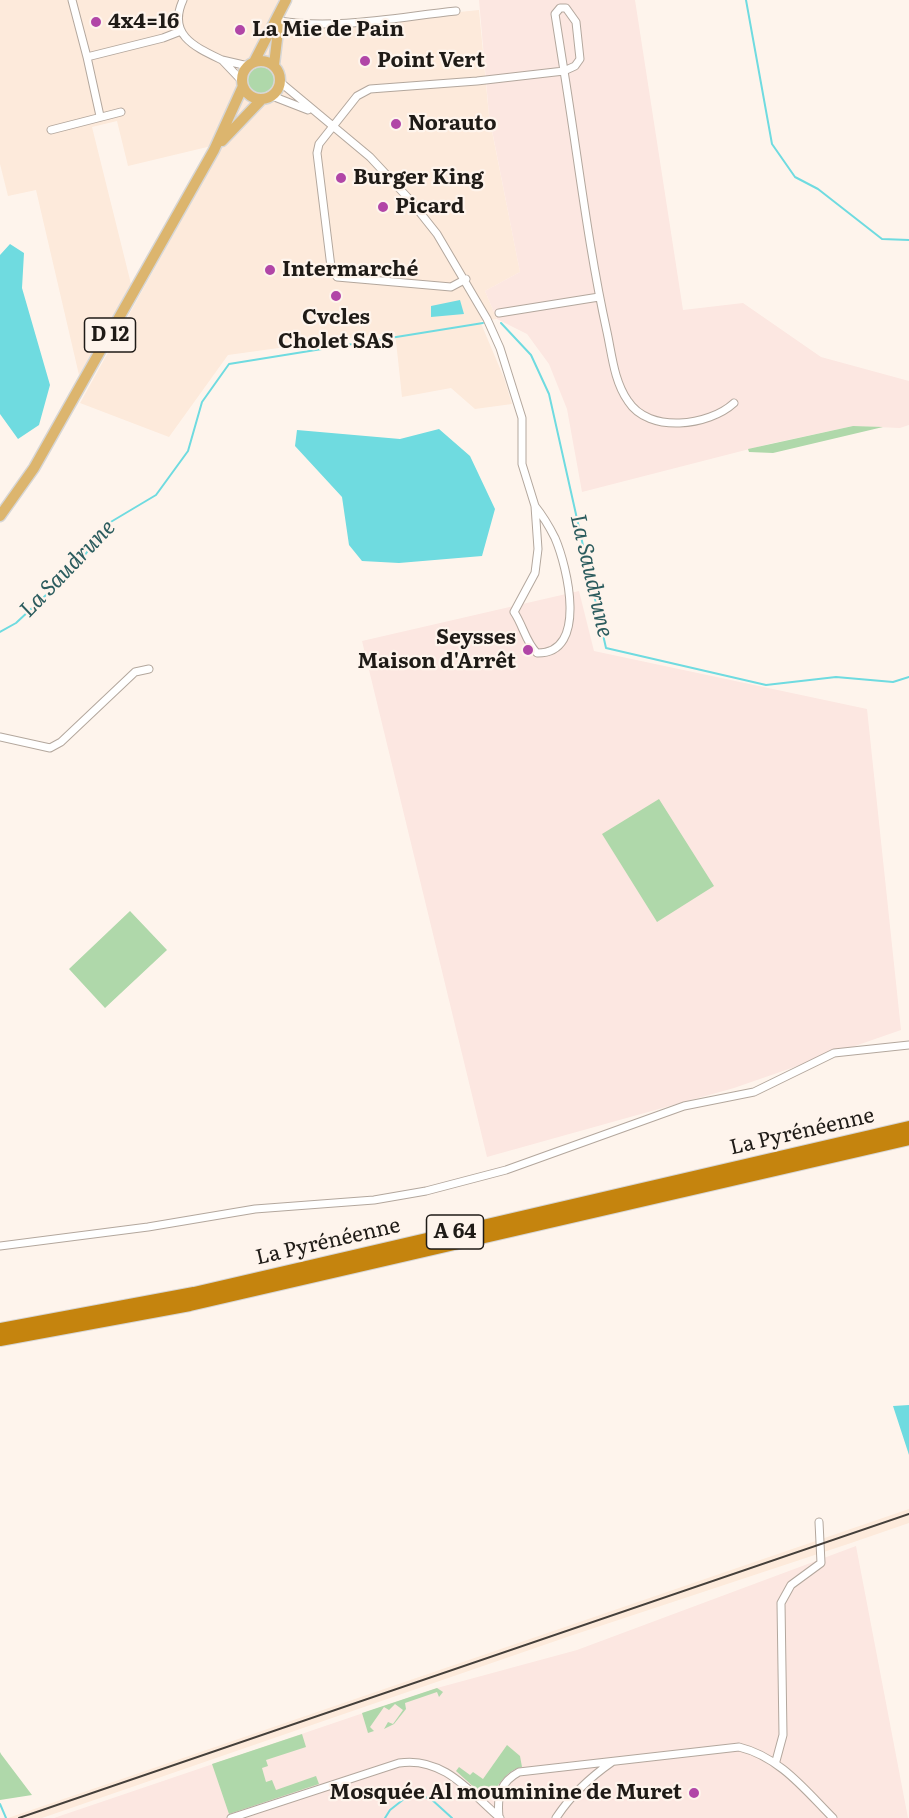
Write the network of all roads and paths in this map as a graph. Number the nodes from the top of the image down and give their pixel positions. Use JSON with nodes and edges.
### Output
{"nodes":[{"id":1,"x":72,"y":0,"type":"edge"},
{"id":2,"x":183,"y":0,"type":"edge"},
{"id":3,"x":286,"y":0,"type":"edge"},
{"id":4,"x":456,"y":11,"type":"dead end"},
{"id":5,"x":279,"y":17,"type":"junction"},
{"id":6,"x":181,"y":31,"type":"junction"},
{"id":7,"x":87,"y":57,"type":"junction"},
{"id":8,"x":222,"y":60,"type":"junction"},
{"id":9,"x":251,"y":64,"type":"junction"},
{"id":10,"x":274,"y":66,"type":"junction"},
{"id":11,"x":564,"y":70,"type":"junction"},
{"id":12,"x":280,"y":82,"type":"junction"},
{"id":13,"x":242,"y":83,"type":"junction"},
{"id":14,"x":267,"y":98,"type":"junction"},
{"id":15,"x":122,"y":112,"type":"dead end"},
{"id":16,"x":313,"y":112,"type":"junction"},
{"id":17,"x":100,"y":116,"type":"junction"},
{"id":18,"x":332,"y":127,"type":"junction"},
{"id":19,"x":51,"y":130,"type":"dead end"},
{"id":20,"x":214,"y":150,"type":"junction"},
{"id":21,"x":466,"y":279,"type":"junction"},
{"id":22,"x":599,"y":297,"type":"junction"},
{"id":23,"x":499,"y":314,"type":"dead end"},
{"id":24,"x":734,"y":403,"type":"dead end"},
{"id":25,"x":535,"y":506,"type":"junction"},
{"id":26,"x":0,"y":516,"type":"edge"},
{"id":27,"x":149,"y":669,"type":"dead end"},
{"id":28,"x":0,"y":737,"type":"edge"},
{"id":29,"x":909,"y":1045,"type":"edge"},
{"id":30,"x":909,"y":1127,"type":"edge"},
{"id":31,"x":909,"y":1139,"type":"edge"},
{"id":32,"x":0,"y":1246,"type":"edge"},
{"id":33,"x":0,"y":1329,"type":"edge"},
{"id":34,"x":0,"y":1340,"type":"edge"},
{"id":35,"x":819,"y":1522,"type":"dead end"},
{"id":36,"x":615,"y":1761,"type":"junction"},
{"id":37,"x":776,"y":1761,"type":"junction"},
{"id":38,"x":252,"y":1815,"type":"edge"},
{"id":39,"x":500,"y":1817,"type":"edge"},
{"id":40,"x":231,"y":1818,"type":"edge"},
{"id":41,"x":556,"y":1818,"type":"edge"},
{"id":42,"x":833,"y":1818,"type":"edge"}],
"edges":[{"from":1,"to":7,"type":"street"},
{"from":2,"to":6,"type":"street"},
{"from":3,"to":5,"type":"main road"},
{"from":4,"to":5,"type":"street"},
{"from":5,"to":9,"type":"main road"},
{"from":5,"to":10,"type":"main road"},
{"from":6,"to":7,"type":"street"},
{"from":6,"to":8,"type":"street"},
{"from":7,"to":17,"type":"street"},
{"from":8,"to":9,"type":"street"},
{"from":8,"to":13,"type":"street"},
{"from":9,"to":10,"type":"main road"},
{"from":9,"to":13,"type":"main road"},
{"from":10,"to":12,"type":"main road"},
{"from":11,"to":11,"type":"street"},
{"from":11,"to":18,"type":"street"},
{"from":11,"to":22,"type":"street"},
{"from":12,"to":14,"type":"main road"},
{"from":12,"to":16,"type":"street"},
{"from":13,"to":14,"type":"main road"},
{"from":13,"to":20,"type":"main road","number":"D 12"},
{"from":14,"to":16,"type":"street"},
{"from":14,"to":20,"type":"main road","number":"D 12"},
{"from":15,"to":17,"type":"street"},
{"from":16,"to":18,"type":"street"},
{"from":17,"to":19,"type":"street"},
{"from":18,"to":21,"type":"street"},
{"from":18,"to":21,"type":"street"},
{"from":20,"to":26,"type":"main road","number":"D 12"},
{"from":21,"to":25,"type":"street"},
{"from":22,"to":23,"type":"street"},
{"from":22,"to":24,"type":"street"},
{"from":25,"to":25,"type":"street"},
{"from":27,"to":28,"type":"street"},
{"from":29,"to":32,"type":"street"},
{"from":30,"to":33,"type":"highway","name":"La Pyrénéenne","number":"A 64"},
{"from":31,"to":34,"type":"highway","name":"La Pyrénéenne","number":"A 64"},
{"from":35,"to":37,"type":"street"},
{"from":36,"to":37,"type":"street"},
{"from":36,"to":39,"type":"street"},
{"from":36,"to":41,"type":"street"},
{"from":37,"to":42,"type":"street"},
{"from":38,"to":39,"type":"street"},
{"from":38,"to":40,"type":"street"}]}
